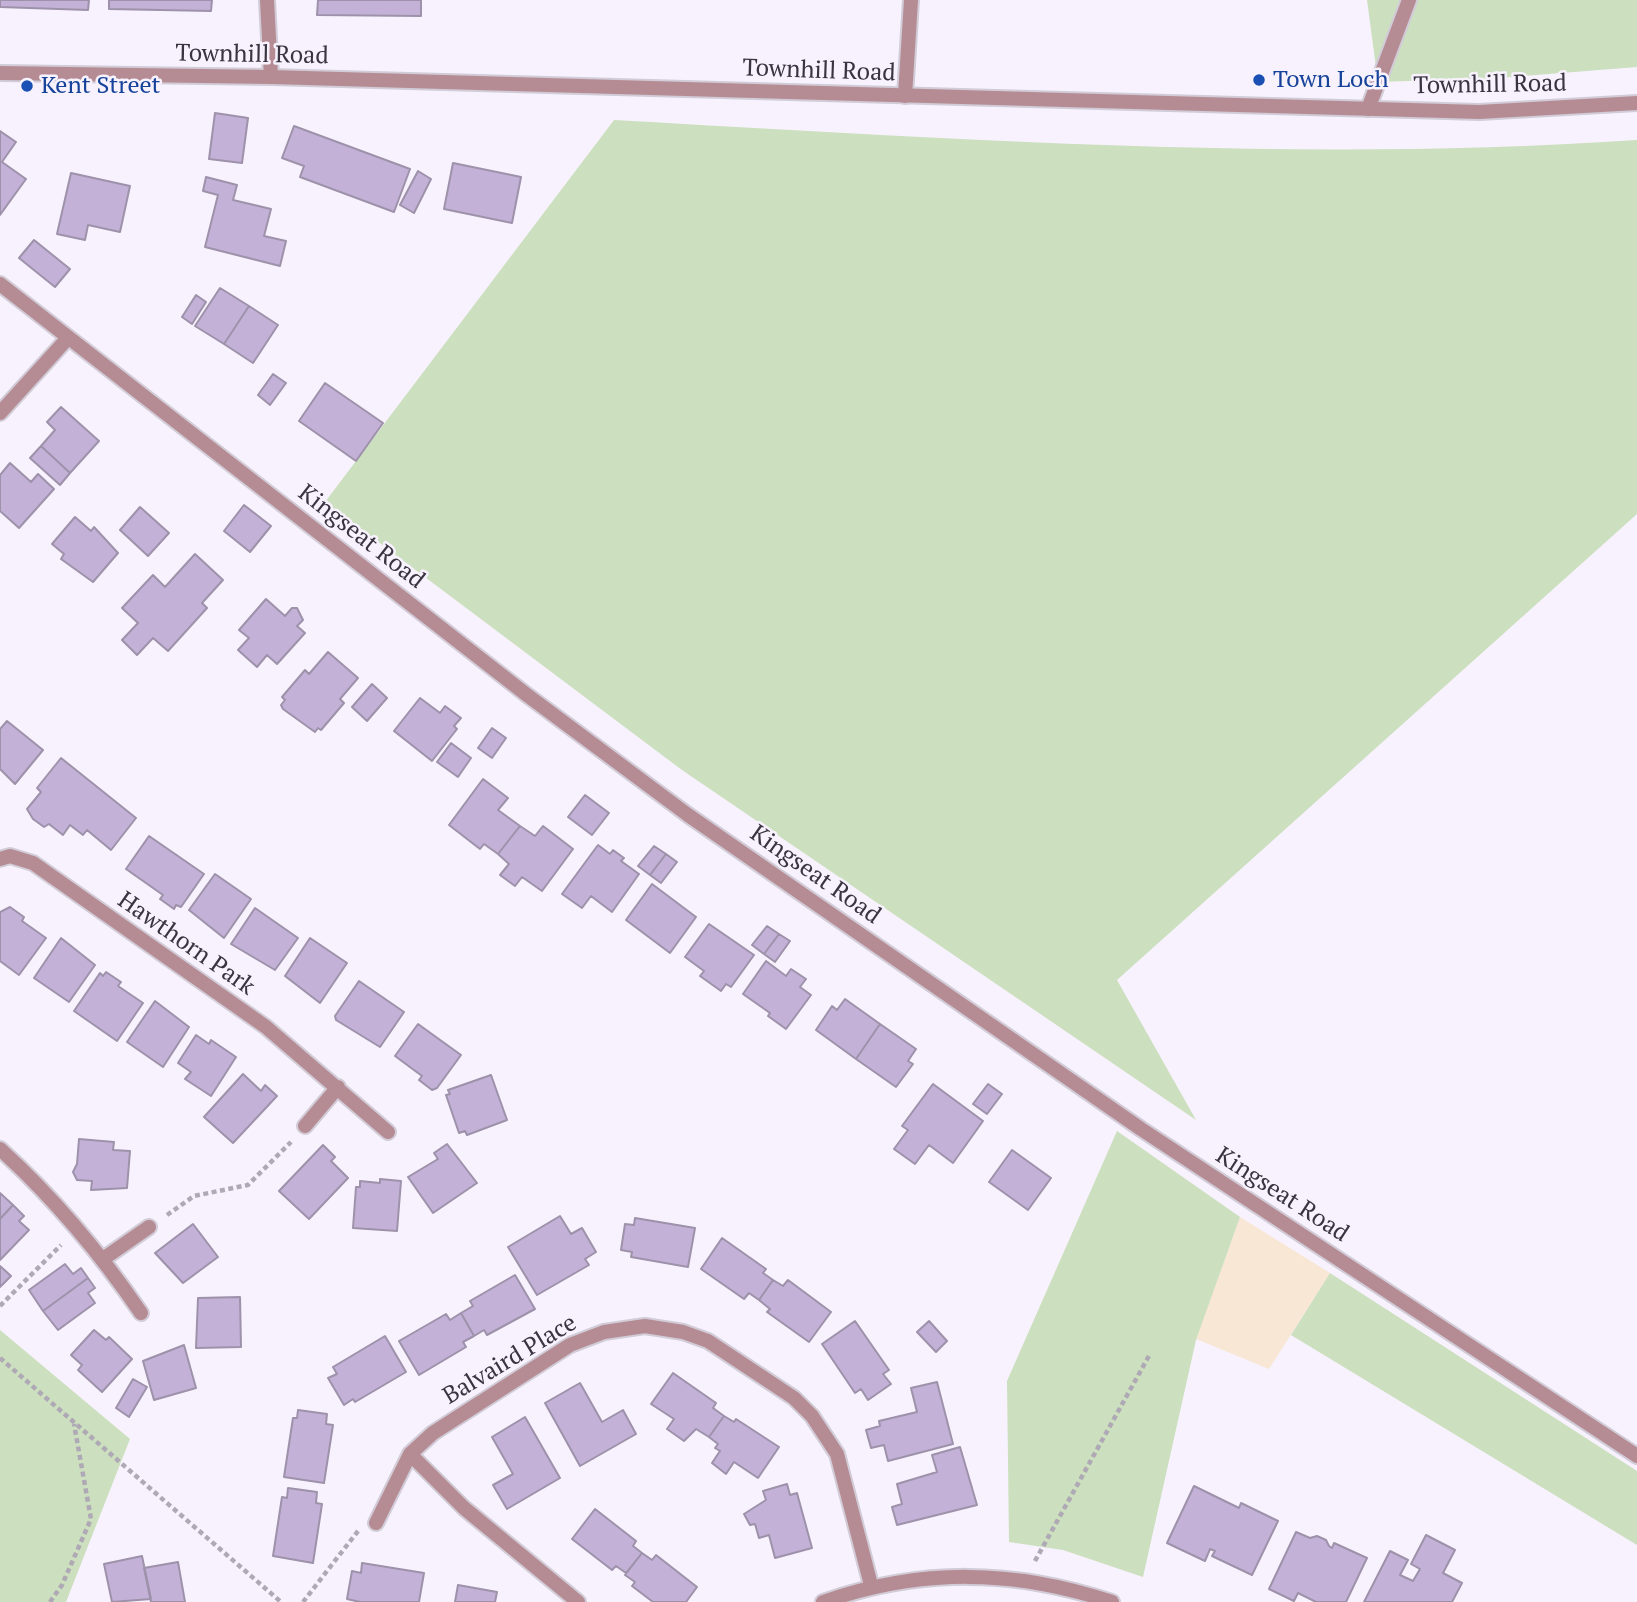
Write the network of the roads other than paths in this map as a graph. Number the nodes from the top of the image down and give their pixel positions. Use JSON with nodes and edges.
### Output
{"nodes":[{"id":1,"x":267,"y":0,"type":"edge"},
{"id":2,"x":911,"y":0,"type":"edge"},
{"id":3,"x":1409,"y":0,"type":"edge"},
{"id":4,"x":0,"y":74,"type":"edge"},
{"id":5,"x":271,"y":77,"type":"junction"},
{"id":6,"x":905,"y":96,"type":"junction"},
{"id":7,"x":1637,"y":103,"type":"edge"},
{"id":8,"x":1368,"y":109,"type":"junction"},
{"id":9,"x":0,"y":284,"type":"edge"},
{"id":10,"x":68,"y":339,"type":"junction"},
{"id":11,"x":0,"y":413,"type":"edge"},
{"id":12,"x":0,"y":859,"type":"edge"},
{"id":13,"x":338,"y":1087,"type":"junction"},
{"id":14,"x":305,"y":1126,"type":"road end"},
{"id":15,"x":388,"y":1132,"type":"dead end"},
{"id":16,"x":0,"y":1149,"type":"edge"},
{"id":17,"x":149,"y":1227,"type":"road end"},
{"id":18,"x":103,"y":1259,"type":"junction"},
{"id":19,"x":141,"y":1313,"type":"dead end"},
{"id":20,"x":410,"y":1454,"type":"junction"},
{"id":21,"x":1637,"y":1456,"type":"edge"},
{"id":22,"x":376,"y":1523,"type":"road end"},
{"id":23,"x":871,"y":1586,"type":"junction"},
{"id":24,"x":578,"y":1602,"type":"edge"},
{"id":25,"x":823,"y":1602,"type":"edge"},
{"id":26,"x":1112,"y":1602,"type":"edge"}],
"edges":[{"from":1,"to":5,"type":"street"},
{"from":2,"to":6,"type":"street"},
{"from":3,"to":8,"type":"street"},
{"from":4,"to":5,"type":"street","name":"Townhill Road"},
{"from":5,"to":6,"type":"street","name":"Townhill Road"},
{"from":6,"to":8,"type":"street","name":"Townhill Road"},
{"from":7,"to":8,"type":"street","name":"Townhill Road"},
{"from":9,"to":10,"type":"street","name":"Kingseat Road"},
{"from":10,"to":11,"type":"street"},
{"from":10,"to":21,"type":"street","name":"Kingseat Road"},
{"from":12,"to":13,"type":"street","name":"Hawthorn Park"},
{"from":13,"to":14,"type":"street"},
{"from":13,"to":15,"type":"street","name":"Hawthorn Park"},
{"from":16,"to":18,"type":"street"},
{"from":17,"to":18,"type":"street"},
{"from":18,"to":19,"type":"street"},
{"from":20,"to":22,"type":"street","name":"Balvaird Place"},
{"from":20,"to":23,"type":"street","name":"Balvaird Place"},
{"from":20,"to":24,"type":"street"},
{"from":23,"to":25,"type":"street"},
{"from":23,"to":26,"type":"street"}]}
